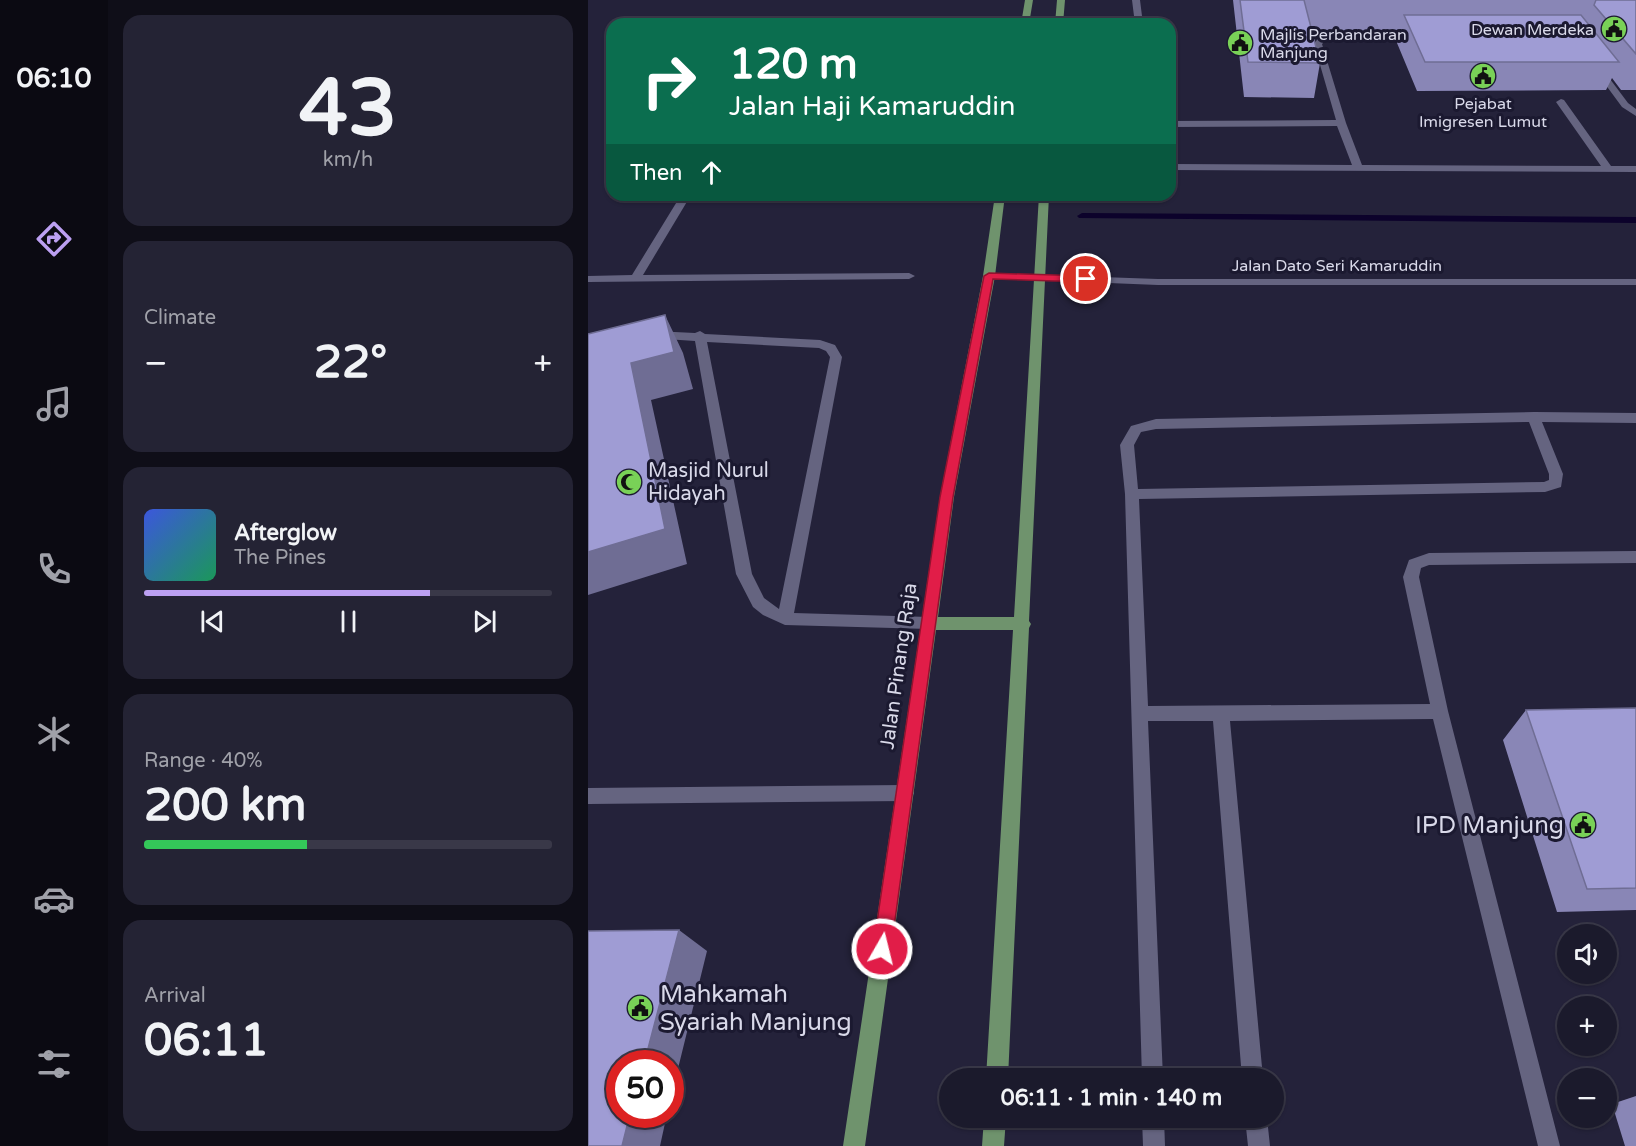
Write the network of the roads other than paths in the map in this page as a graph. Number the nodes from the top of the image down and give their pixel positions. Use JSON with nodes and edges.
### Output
{"nodes":[{"id":1,"x":1029,"y":0,"type":"edge"},
{"id":2,"x":1061,"y":0,"type":"edge"},
{"id":3,"x":1136,"y":0,"type":"edge"},
{"id":4,"x":1026,"y":18,"type":"edge"},
{"id":5,"x":1060,"y":18,"type":"edge"},
{"id":6,"x":1138,"y":18,"type":"edge"},
{"id":7,"x":1425,"y":38,"type":"edge"},
{"id":8,"x":1593,"y":64,"type":"edge"},
{"id":9,"x":1561,"y":102,"type":"dead end"},
{"id":10,"x":1636,"y":113,"type":"edge"},
{"id":11,"x":1341,"y":123,"type":"junction"},
{"id":12,"x":1176,"y":124,"type":"edge"},
{"id":13,"x":1176,"y":167,"type":"edge"},
{"id":14,"x":1358,"y":167,"type":"junction"},
{"id":15,"x":1608,"y":169,"type":"junction"},
{"id":16,"x":1636,"y":169,"type":"edge"},
{"id":17,"x":682,"y":201,"type":"edge"},
{"id":18,"x":999,"y":201,"type":"edge"},
{"id":19,"x":1044,"y":201,"type":"edge"},
{"id":20,"x":909,"y":276,"type":"dead end"},
{"id":21,"x":989,"y":276,"type":"junction"},
{"id":22,"x":1038,"y":278,"type":"junction"},
{"id":23,"x":588,"y":279,"type":"edge"},
{"id":24,"x":635,"y":279,"type":"junction"},
{"id":25,"x":1636,"y":282,"type":"edge"},
{"id":26,"x":644,"y":334,"type":"edge"},
{"id":27,"x":700,"y":335,"type":"junction"},
{"id":28,"x":1534,"y":417,"type":"junction"},
{"id":29,"x":1636,"y":418,"type":"edge"},
{"id":30,"x":1132,"y":494,"type":"junction"},
{"id":31,"x":1636,"y":557,"type":"edge"},
{"id":32,"x":784,"y":619,"type":"junction"},
{"id":33,"x":929,"y":623,"type":"junction"},
{"id":34,"x":1023,"y":624,"type":"junction"},
{"id":35,"x":1440,"y":711,"type":"junction"},
{"id":36,"x":1221,"y":713,"type":"junction"},
{"id":37,"x":1140,"y":714,"type":"junction"},
{"id":38,"x":905,"y":794,"type":"junction"},
{"id":39,"x":588,"y":796,"type":"edge"},
{"id":40,"x":998,"y":1068,"type":"edge"},
{"id":41,"x":1152,"y":1068,"type":"edge"},
{"id":42,"x":1252,"y":1068,"type":"edge"},
{"id":43,"x":994,"y":1128,"type":"edge"},
{"id":44,"x":1153,"y":1128,"type":"edge"},
{"id":45,"x":1257,"y":1128,"type":"edge"},
{"id":46,"x":854,"y":1146,"type":"edge"},
{"id":47,"x":993,"y":1146,"type":"edge"},
{"id":48,"x":1154,"y":1146,"type":"edge"},
{"id":49,"x":1259,"y":1146,"type":"edge"},
{"id":50,"x":1549,"y":1146,"type":"edge"}],
"edges":[{"from":1,"to":4,"type":"main road"},
{"from":2,"to":5,"type":"main road"},
{"from":3,"to":6,"type":"street"},
{"from":7,"to":11,"type":"street"},
{"from":8,"to":10,"type":"street"},
{"from":9,"to":15,"type":"street"},
{"from":11,"to":12,"type":"street"},
{"from":11,"to":14,"type":"street"},
{"from":13,"to":14,"type":"street"},
{"from":14,"to":15,"type":"street"},
{"from":15,"to":16,"type":"street"},
{"from":17,"to":24,"type":"street"},
{"from":18,"to":21,"type":"main road","name":"Jalan Pinang Raja"},
{"from":19,"to":22,"type":"main road"},
{"from":20,"to":24,"type":"street"},
{"from":21,"to":22,"type":"street","name":"Jalan Dato Seri Kamaruddin"},
{"from":21,"to":33,"type":"main road","name":"Jalan Pinang Raja"},
{"from":22,"to":25,"type":"street","name":"Jalan Dato Seri Kamaruddin"},
{"from":22,"to":34,"type":"main road"},
{"from":23,"to":24,"type":"street"},
{"from":26,"to":27,"type":"street"},
{"from":27,"to":32,"type":"street"},
{"from":27,"to":32,"type":"street"},
{"from":28,"to":29,"type":"street"},
{"from":28,"to":30,"type":"street"},
{"from":28,"to":30,"type":"street"},
{"from":30,"to":37,"type":"street"},
{"from":31,"to":35,"type":"street"},
{"from":32,"to":33,"type":"street"},
{"from":33,"to":34,"type":"main road"},
{"from":33,"to":38,"type":"main road","name":"Jalan Pinang Raja"},
{"from":34,"to":40,"type":"main road"},
{"from":35,"to":36,"type":"street"},
{"from":35,"to":50,"type":"street"},
{"from":36,"to":37,"type":"street"},
{"from":36,"to":42,"type":"street"},
{"from":37,"to":41,"type":"street"},
{"from":38,"to":39,"type":"street"},
{"from":38,"to":46,"type":"main road","name":"Jalan Pinang Raja"},
{"from":43,"to":47,"type":"main road"},
{"from":44,"to":48,"type":"street"},
{"from":45,"to":49,"type":"street"}]}
